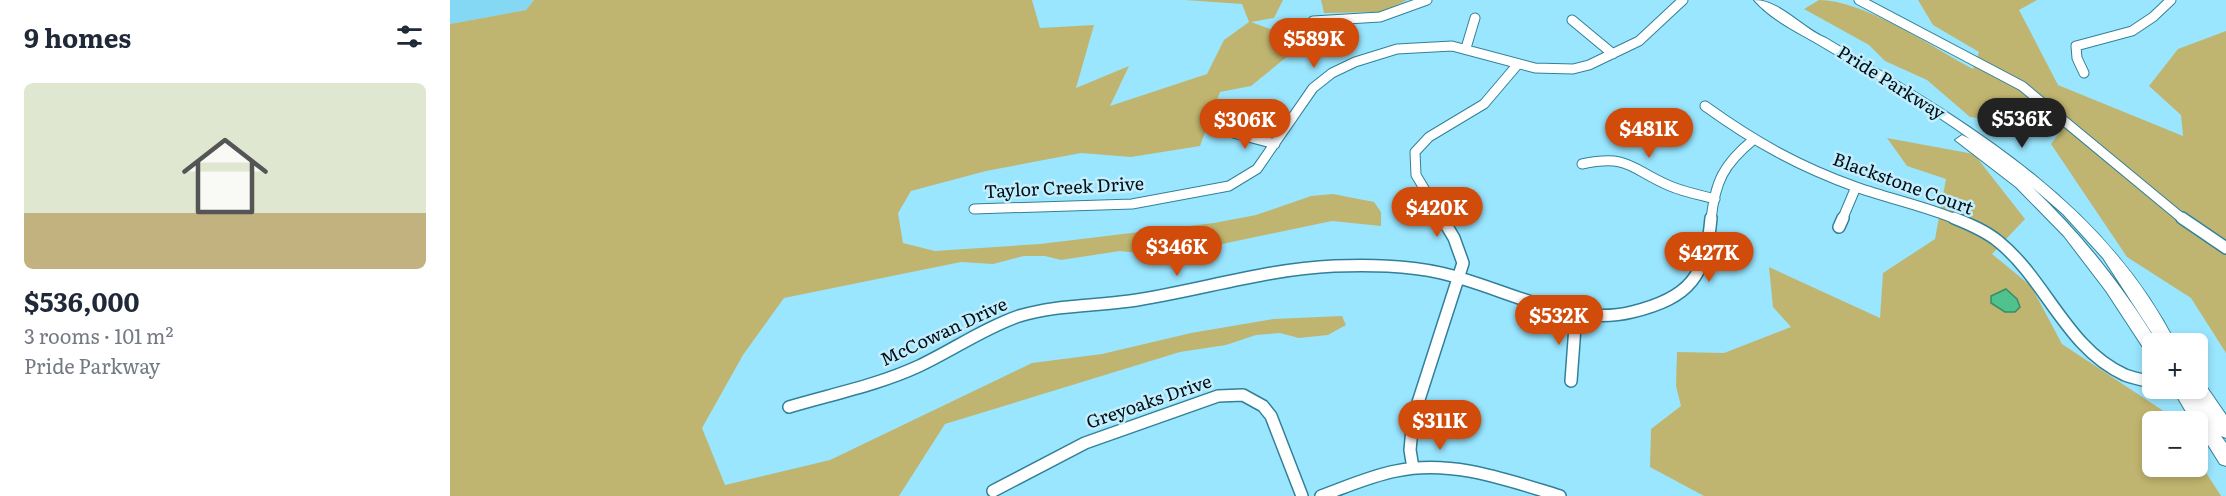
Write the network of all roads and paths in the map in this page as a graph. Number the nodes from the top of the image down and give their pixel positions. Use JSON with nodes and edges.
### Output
{"nodes":[{"id":1,"x":1427,"y":0,"type":"edge"},
{"id":2,"x":1683,"y":0,"type":"edge"},
{"id":3,"x":1760,"y":0,"type":"edge"},
{"id":4,"x":1859,"y":0,"type":"edge"},
{"id":5,"x":2171,"y":0,"type":"edge"},
{"id":6,"x":1475,"y":18,"type":"dead end"},
{"id":7,"x":1572,"y":20,"type":"dead end"},
{"id":8,"x":1313,"y":21,"type":"dead end"},
{"id":9,"x":1806,"y":34,"type":"junction"},
{"id":10,"x":1466,"y":48,"type":"junction"},
{"id":11,"x":1613,"y":54,"type":"junction"},
{"id":12,"x":1518,"y":64,"type":"junction"},
{"id":13,"x":2084,"y":73,"type":"dead end"},
{"id":14,"x":1705,"y":106,"type":"dead end"},
{"id":15,"x":1222,"y":130,"type":"dead end"},
{"id":16,"x":1753,"y":140,"type":"junction"},
{"id":17,"x":1275,"y":144,"type":"junction"},
{"id":18,"x":1582,"y":164,"type":"dead end"},
{"id":19,"x":1856,"y":187,"type":"junction"},
{"id":20,"x":1715,"y":199,"type":"junction"},
{"id":21,"x":974,"y":209,"type":"dead end"},
{"id":22,"x":1839,"y":226,"type":"dead end"},
{"id":23,"x":2226,"y":248,"type":"edge"},
{"id":24,"x":1459,"y":277,"type":"junction"},
{"id":25,"x":1576,"y":314,"type":"junction"},
{"id":26,"x":2143,"y":333,"type":"edge"},
{"id":27,"x":2161,"y":333,"type":"edge"},
{"id":28,"x":2142,"y":380,"type":"edge"},
{"id":29,"x":1571,"y":381,"type":"dead end"},
{"id":30,"x":2187,"y":399,"type":"edge"},
{"id":31,"x":2205,"y":399,"type":"edge"},
{"id":32,"x":789,"y":407,"type":"dead end"},
{"id":33,"x":2226,"y":430,"type":"edge"},
{"id":34,"x":2226,"y":458,"type":"edge"},
{"id":35,"x":1413,"y":468,"type":"junction"},
{"id":36,"x":993,"y":491,"type":"dead end"},
{"id":37,"x":1302,"y":496,"type":"edge"},
{"id":38,"x":1321,"y":496,"type":"edge"},
{"id":39,"x":1560,"y":496,"type":"edge"}],
"edges":[{"from":1,"to":8,"type":"street"},
{"from":2,"to":11,"type":"street","name":"Taylor Creek Drive"},
{"from":3,"to":9,"type":"main road","name":"Pride Parkway"},
{"from":4,"to":23,"type":"street"},
{"from":5,"to":13,"type":"street"},
{"from":6,"to":10,"type":"street"},
{"from":7,"to":11,"type":"street"},
{"from":9,"to":26,"type":"main road","name":"Pride Parkway"},
{"from":9,"to":27,"type":"main road","name":"Pride Parkway"},
{"from":10,"to":12,"type":"street","name":"Taylor Creek Drive"},
{"from":10,"to":17,"type":"street","name":"Taylor Creek Drive"},
{"from":11,"to":12,"type":"street","name":"Taylor Creek Drive"},
{"from":12,"to":24,"type":"street"},
{"from":14,"to":16,"type":"street","name":"Blackstone Court"},
{"from":15,"to":17,"type":"street"},
{"from":16,"to":19,"type":"street","name":"Blackstone Court"},
{"from":16,"to":20,"type":"street","name":"McCowan Drive"},
{"from":17,"to":21,"type":"street","name":"Taylor Creek Drive"},
{"from":18,"to":20,"type":"street"},
{"from":19,"to":22,"type":"street"},
{"from":19,"to":28,"type":"street","name":"Blackstone Court"},
{"from":20,"to":25,"type":"street","name":"McCowan Drive"},
{"from":24,"to":25,"type":"street","name":"McCowan Drive"},
{"from":24,"to":32,"type":"street","name":"McCowan Drive"},
{"from":24,"to":35,"type":"street"},
{"from":25,"to":29,"type":"street"},
{"from":30,"to":34,"type":"main road"},
{"from":31,"to":33,"type":"main road"},
{"from":35,"to":38,"type":"street"},
{"from":35,"to":39,"type":"street"},
{"from":36,"to":37,"type":"street","name":"Greyoaks Drive"}]}
